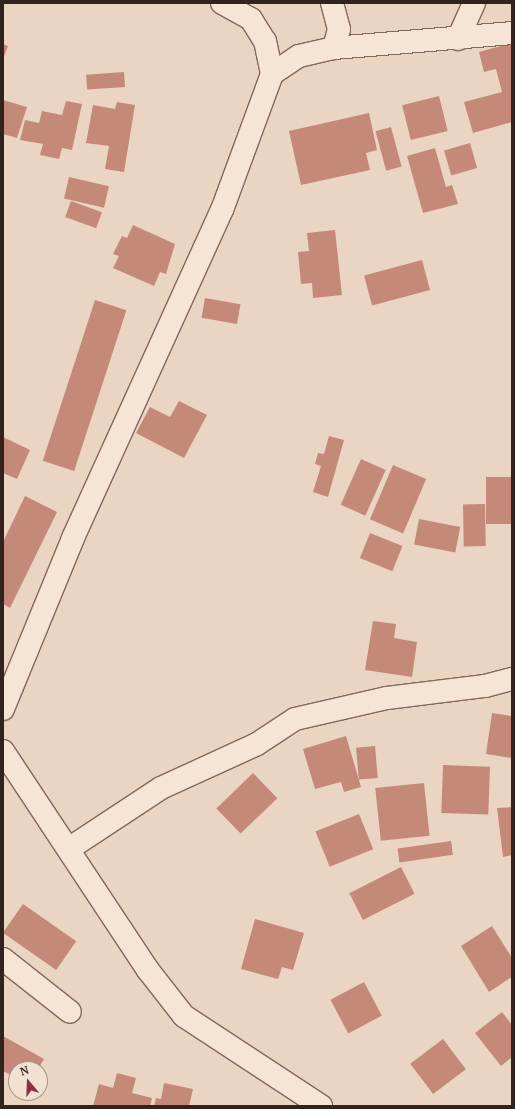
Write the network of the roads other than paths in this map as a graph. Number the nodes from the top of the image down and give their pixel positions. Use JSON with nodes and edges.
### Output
{"nodes":[{"id":1,"x":222,"y":3,"type":"edge"},
{"id":2,"x":332,"y":3,"type":"edge"},
{"id":3,"x":474,"y":3,"type":"edge"},
{"id":4,"x":512,"y":33,"type":"edge"},
{"id":5,"x":458,"y":39,"type":"junction"},
{"id":6,"x":334,"y":48,"type":"junction"},
{"id":7,"x":272,"y":74,"type":"junction"},
{"id":8,"x":512,"y":679,"type":"edge"},
{"id":9,"x":3,"y":709,"type":"edge"},
{"id":10,"x":3,"y":750,"type":"edge"},
{"id":11,"x":70,"y":848,"type":"junction"},
{"id":12,"x":3,"y":959,"type":"edge"},
{"id":13,"x":70,"y":1012,"type":"dead end"},
{"id":14,"x":321,"y":1106,"type":"edge"}],
"edges":[{"from":1,"to":7,"type":"street"},
{"from":2,"to":6,"type":"street"},
{"from":3,"to":5,"type":"street"},
{"from":4,"to":5,"type":"street"},
{"from":5,"to":6,"type":"street"},
{"from":6,"to":7,"type":"street"},
{"from":7,"to":9,"type":"street"},
{"from":8,"to":11,"type":"street"},
{"from":10,"to":11,"type":"street"},
{"from":11,"to":14,"type":"street"},
{"from":12,"to":13,"type":"street"}]}
